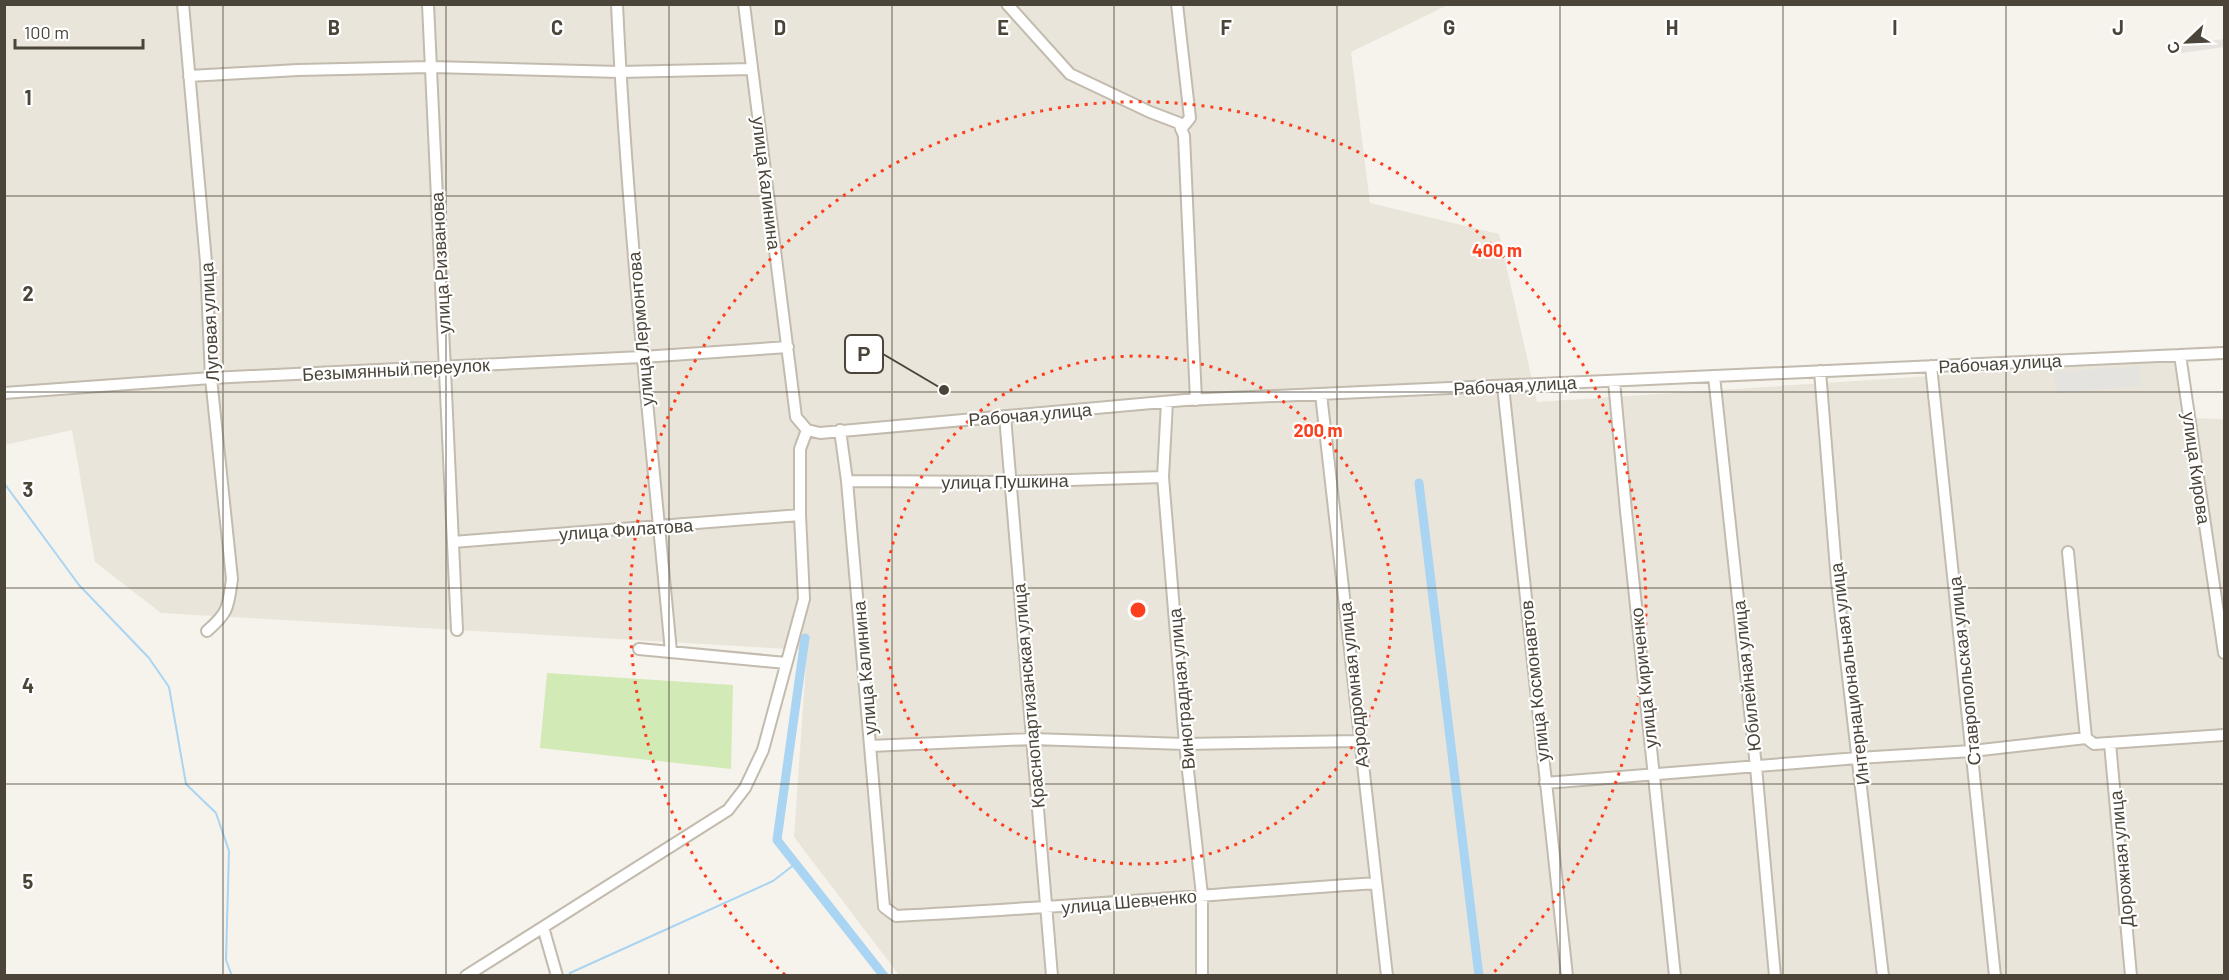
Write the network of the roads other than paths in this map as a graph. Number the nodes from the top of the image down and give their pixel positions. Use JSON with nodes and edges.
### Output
{"nodes":[{"id":1,"x":183,"y":4,"type":"edge"},
{"id":2,"x":428,"y":4,"type":"edge"},
{"id":3,"x":617,"y":4,"type":"edge"},
{"id":4,"x":744,"y":4,"type":"edge"},
{"id":5,"x":1007,"y":4,"type":"edge"},
{"id":6,"x":1178,"y":4,"type":"edge"},
{"id":7,"x":431,"y":67,"type":"junction"},
{"id":8,"x":752,"y":69,"type":"junction"},
{"id":9,"x":620,"y":72,"type":"junction"},
{"id":10,"x":189,"y":76,"type":"junction"},
{"id":11,"x":1183,"y":132,"type":"junction"},
{"id":12,"x":788,"y":347,"type":"junction"},
{"id":13,"x":2224,"y":353,"type":"edge"},
{"id":14,"x":2180,"y":355,"type":"junction"},
{"id":15,"x":642,"y":357,"type":"junction"},
{"id":16,"x":444,"y":366,"type":"junction"},
{"id":17,"x":1931,"y":366,"type":"junction"},
{"id":18,"x":1820,"y":371,"type":"junction"},
{"id":19,"x":1714,"y":376,"type":"junction"},
{"id":20,"x":211,"y":378,"type":"junction"},
{"id":21,"x":1614,"y":381,"type":"junction"},
{"id":22,"x":1503,"y":386,"type":"junction"},
{"id":23,"x":4,"y":393,"type":"edge"},
{"id":24,"x":1321,"y":394,"type":"junction"},
{"id":25,"x":1196,"y":400,"type":"junction"},
{"id":26,"x":1167,"y":402,"type":"junction"},
{"id":27,"x":1005,"y":416,"type":"junction"},
{"id":28,"x":807,"y":430,"type":"junction"},
{"id":29,"x":840,"y":430,"type":"junction"},
{"id":30,"x":1163,"y":477,"type":"junction"},
{"id":31,"x":847,"y":481,"type":"junction"},
{"id":32,"x":1010,"y":482,"type":"junction"},
{"id":33,"x":800,"y":515,"type":"junction"},
{"id":34,"x":658,"y":526,"type":"junction"},
{"id":35,"x":453,"y":542,"type":"junction"},
{"id":36,"x":2068,"y":552,"type":"dead end"},
{"id":37,"x":457,"y":630,"type":"dead end"},
{"id":38,"x":207,"y":631,"type":"dead end"},
{"id":39,"x":639,"y":649,"type":"dead end"},
{"id":40,"x":670,"y":652,"type":"junction"},
{"id":41,"x":2224,"y":653,"type":"edge"},
{"id":42,"x":786,"y":663,"type":"junction"},
{"id":43,"x":2224,"y":735,"type":"edge"},
{"id":44,"x":2086,"y":738,"type":"junction"},
{"id":45,"x":1032,"y":739,"type":"junction"},
{"id":46,"x":1359,"y":741,"type":"junction"},
{"id":47,"x":2110,"y":743,"type":"junction"},
{"id":48,"x":1185,"y":744,"type":"junction"},
{"id":49,"x":870,"y":746,"type":"junction"},
{"id":50,"x":1972,"y":751,"type":"junction"},
{"id":51,"x":1858,"y":758,"type":"junction"},
{"id":52,"x":1756,"y":767,"type":"junction"},
{"id":53,"x":1653,"y":776,"type":"junction"},
{"id":54,"x":1545,"y":783,"type":"junction"},
{"id":55,"x":1376,"y":883,"type":"junction"},
{"id":56,"x":1202,"y":895,"type":"junction"},
{"id":57,"x":884,"y":907,"type":"joint"},
{"id":58,"x":1047,"y":908,"type":"junction"},
{"id":59,"x":543,"y":927,"type":"junction"},
{"id":60,"x":466,"y":975,"type":"edge"},
{"id":61,"x":557,"y":975,"type":"edge"},
{"id":62,"x":1052,"y":975,"type":"edge"},
{"id":63,"x":1202,"y":975,"type":"edge"},
{"id":64,"x":1387,"y":975,"type":"edge"},
{"id":65,"x":1567,"y":975,"type":"edge"},
{"id":66,"x":1675,"y":975,"type":"edge"},
{"id":67,"x":1775,"y":975,"type":"edge"},
{"id":68,"x":1883,"y":975,"type":"edge"},
{"id":69,"x":1995,"y":975,"type":"edge"},
{"id":70,"x":2131,"y":975,"type":"edge"}],
"edges":[{"from":1,"to":10,"type":"street","name":"Луговая улица"},
{"from":2,"to":7,"type":"street","name":"улица Ризванова"},
{"from":3,"to":9,"type":"street","name":"улица Лермонтова"},
{"from":4,"to":8,"type":"street","name":"улица Калинина"},
{"from":5,"to":11,"type":"street"},
{"from":6,"to":11,"type":"street"},
{"from":7,"to":9,"type":"street"},
{"from":7,"to":10,"type":"street"},
{"from":7,"to":16,"type":"street","name":"улица Ризванова"},
{"from":8,"to":9,"type":"street"},
{"from":8,"to":12,"type":"street","name":"улица Калинина"},
{"from":9,"to":15,"type":"street","name":"улица Лермонтова"},
{"from":10,"to":20,"type":"street","name":"Луговая улица"},
{"from":11,"to":25,"type":"street"},
{"from":12,"to":15,"type":"street","name":"Безымянный переулок"},
{"from":12,"to":28,"type":"street","name":"улица Калинина"},
{"from":13,"to":14,"type":"street","name":"Рабочая улица"},
{"from":14,"to":17,"type":"street","name":"Рабочая улица"},
{"from":14,"to":41,"type":"street","name":"улица Кирова"},
{"from":15,"to":16,"type":"street","name":"Безымянный переулок"},
{"from":15,"to":34,"type":"street","name":"улица Лермонтова"},
{"from":16,"to":20,"type":"street","name":"Безымянный переулок"},
{"from":16,"to":35,"type":"street","name":"улица Ризванова"},
{"from":17,"to":18,"type":"street","name":"Рабочая улица"},
{"from":17,"to":50,"type":"street","name":"Ставропольская улица"},
{"from":18,"to":19,"type":"street","name":"Рабочая улица"},
{"from":18,"to":51,"type":"street","name":"Интернациональная улица"},
{"from":19,"to":21,"type":"street","name":"Рабочая улица"},
{"from":19,"to":52,"type":"street","name":"Юбилейная улица"},
{"from":20,"to":23,"type":"street","name":"Безымянный переулок"},
{"from":20,"to":38,"type":"street","name":"Луговая улица"},
{"from":21,"to":22,"type":"street","name":"Рабочая улица"},
{"from":21,"to":53,"type":"street","name":"улица Кириченко"},
{"from":22,"to":24,"type":"street","name":"Рабочая улица"},
{"from":22,"to":54,"type":"street","name":"улица Космонавтов"},
{"from":24,"to":25,"type":"street","name":"Рабочая улица"},
{"from":24,"to":46,"type":"street","name":"Аэродромная улица"},
{"from":25,"to":26,"type":"street","name":"Рабочая улица"},
{"from":26,"to":27,"type":"street","name":"Рабочая улица"},
{"from":26,"to":30,"type":"street","name":"Виноградная улица"},
{"from":27,"to":29,"type":"street","name":"Рабочая улица"},
{"from":27,"to":32,"type":"street","name":"Краснопартизанская улица"},
{"from":28,"to":29,"type":"street","name":"Рабочая улица"},
{"from":28,"to":33,"type":"street"},
{"from":29,"to":31,"type":"street","name":"улица Калинина"},
{"from":30,"to":32,"type":"street","name":"улица Пушкина"},
{"from":30,"to":48,"type":"street","name":"Виноградная улица"},
{"from":31,"to":32,"type":"street","name":"улица Пушкина"},
{"from":31,"to":49,"type":"street","name":"улица Калинина"},
{"from":32,"to":45,"type":"street","name":"Краснопартизанская улица"},
{"from":33,"to":34,"type":"street","name":"улица Филатова"},
{"from":33,"to":42,"type":"street"},
{"from":34,"to":35,"type":"street","name":"улица Филатова"},
{"from":34,"to":40,"type":"street","name":"улица Лермонтова"},
{"from":35,"to":37,"type":"street","name":"улица Ризванова"},
{"from":36,"to":44,"type":"street"},
{"from":39,"to":40,"type":"street"},
{"from":40,"to":42,"type":"street"},
{"from":42,"to":59,"type":"street"},
{"from":43,"to":47,"type":"street"},
{"from":44,"to":47,"type":"street"},
{"from":44,"to":50,"type":"street"},
{"from":45,"to":48,"type":"street"},
{"from":45,"to":49,"type":"street"},
{"from":45,"to":58,"type":"street","name":"Краснопартизанская улица"},
{"from":46,"to":48,"type":"street"},
{"from":46,"to":55,"type":"street","name":"Аэродромная улица"},
{"from":47,"to":70,"type":"street","name":"Дорожная улица"},
{"from":48,"to":56,"type":"street","name":"Виноградная улица"},
{"from":49,"to":57,"type":"street","name":"улица Калинина"},
{"from":50,"to":51,"type":"street"},
{"from":50,"to":69,"type":"street","name":"Ставропольская улица"},
{"from":51,"to":52,"type":"street"},
{"from":51,"to":68,"type":"street","name":"Интернациональная улица"},
{"from":52,"to":53,"type":"street"},
{"from":52,"to":67,"type":"street","name":"Юбилейная улица"},
{"from":53,"to":54,"type":"street"},
{"from":53,"to":66,"type":"street","name":"улица Кириченко"},
{"from":54,"to":65,"type":"street","name":"улица Космонавтов"},
{"from":55,"to":56,"type":"street","name":"улица Шевченко"},
{"from":55,"to":64,"type":"street","name":"Аэродромная улица"},
{"from":56,"to":58,"type":"street","name":"улица Шевченко"},
{"from":56,"to":63,"type":"street","name":"Виноградная улица"},
{"from":57,"to":58,"type":"street","name":"улица Шевченко"},
{"from":58,"to":62,"type":"street","name":"Краснопартизанская улица"},
{"from":59,"to":60,"type":"street"},
{"from":59,"to":61,"type":"street"}]}
